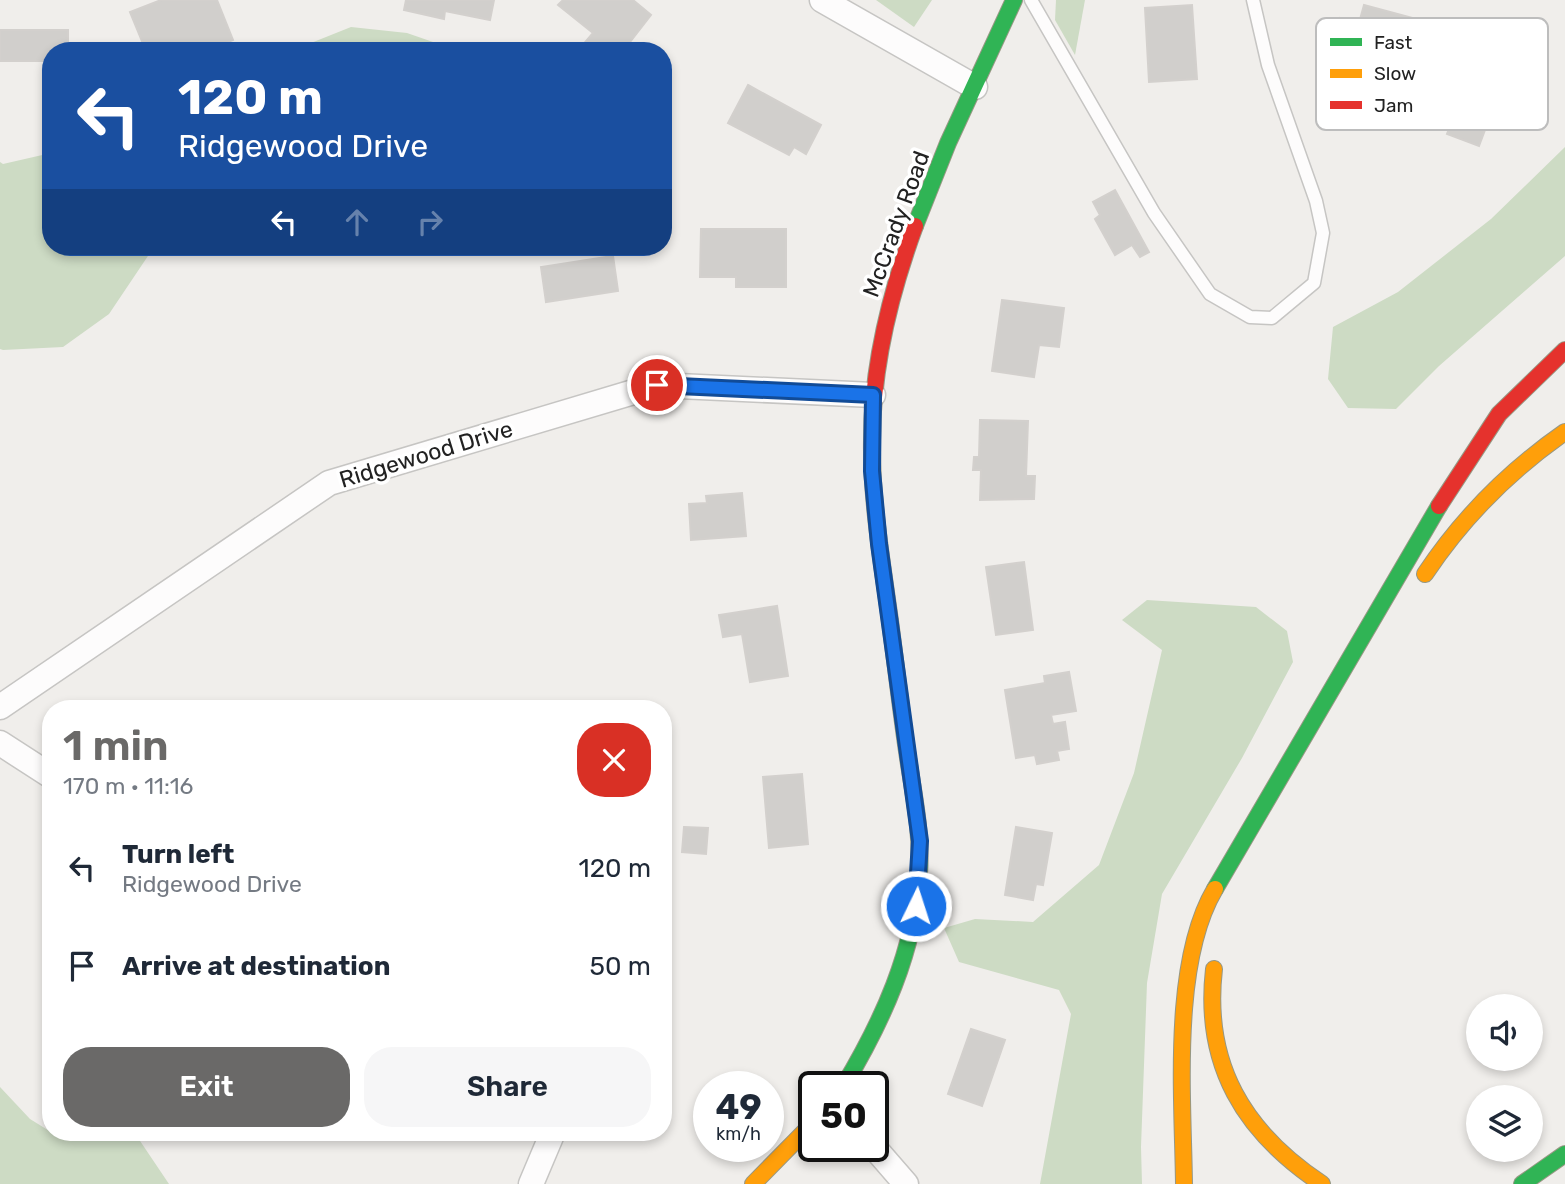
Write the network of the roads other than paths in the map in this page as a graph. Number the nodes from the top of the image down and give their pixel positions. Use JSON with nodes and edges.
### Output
{"nodes":[{"id":1,"x":822,"y":0,"type":"edge"},
{"id":2,"x":1014,"y":0,"type":"edge"},
{"id":3,"x":1031,"y":0,"type":"edge"},
{"id":4,"x":1253,"y":0,"type":"edge"},
{"id":5,"x":975,"y":87,"type":"junction"},
{"id":6,"x":1565,"y":349,"type":"edge"},
{"id":7,"x":873,"y":395,"type":"junction"},
{"id":8,"x":1565,"y":432,"type":"edge"},
{"id":9,"x":1416,"y":589,"type":"dead end"},
{"id":10,"x":0,"y":707,"type":"edge"},
{"id":11,"x":0,"y":743,"type":"edge"},
{"id":12,"x":42,"y":770,"type":"edge"},
{"id":13,"x":1218,"y":950,"type":"dead end"},
{"id":14,"x":853,"y":1071,"type":"edge"},
{"id":15,"x":798,"y":1138,"type":"edge"},
{"id":16,"x":549,"y":1141,"type":"edge"},
{"id":17,"x":1565,"y":1154,"type":"edge"},
{"id":18,"x":887,"y":1162,"type":"edge"},
{"id":19,"x":531,"y":1184,"type":"edge"},
{"id":20,"x":753,"y":1184,"type":"edge"},
{"id":21,"x":906,"y":1184,"type":"edge"},
{"id":22,"x":1184,"y":1184,"type":"edge"},
{"id":23,"x":1322,"y":1184,"type":"edge"},
{"id":24,"x":1522,"y":1184,"type":"edge"}],
"edges":[{"from":1,"to":5,"type":"street"},
{"from":2,"to":5,"type":"main road","name":"McCrady Road"},
{"from":3,"to":4,"type":"lane"},
{"from":5,"to":7,"type":"main road","name":"McCrady Road"},
{"from":6,"to":22,"type":"main road"},
{"from":7,"to":10,"type":"street","name":"Ridgewood Drive"},
{"from":7,"to":14,"type":"main road","name":"McCrady Road"},
{"from":8,"to":9,"type":"main road"},
{"from":11,"to":12,"type":"street"},
{"from":13,"to":23,"type":"main road"},
{"from":15,"to":20,"type":"main road"},
{"from":16,"to":19,"type":"street"},
{"from":17,"to":24,"type":"main road"},
{"from":18,"to":21,"type":"street"}]}
